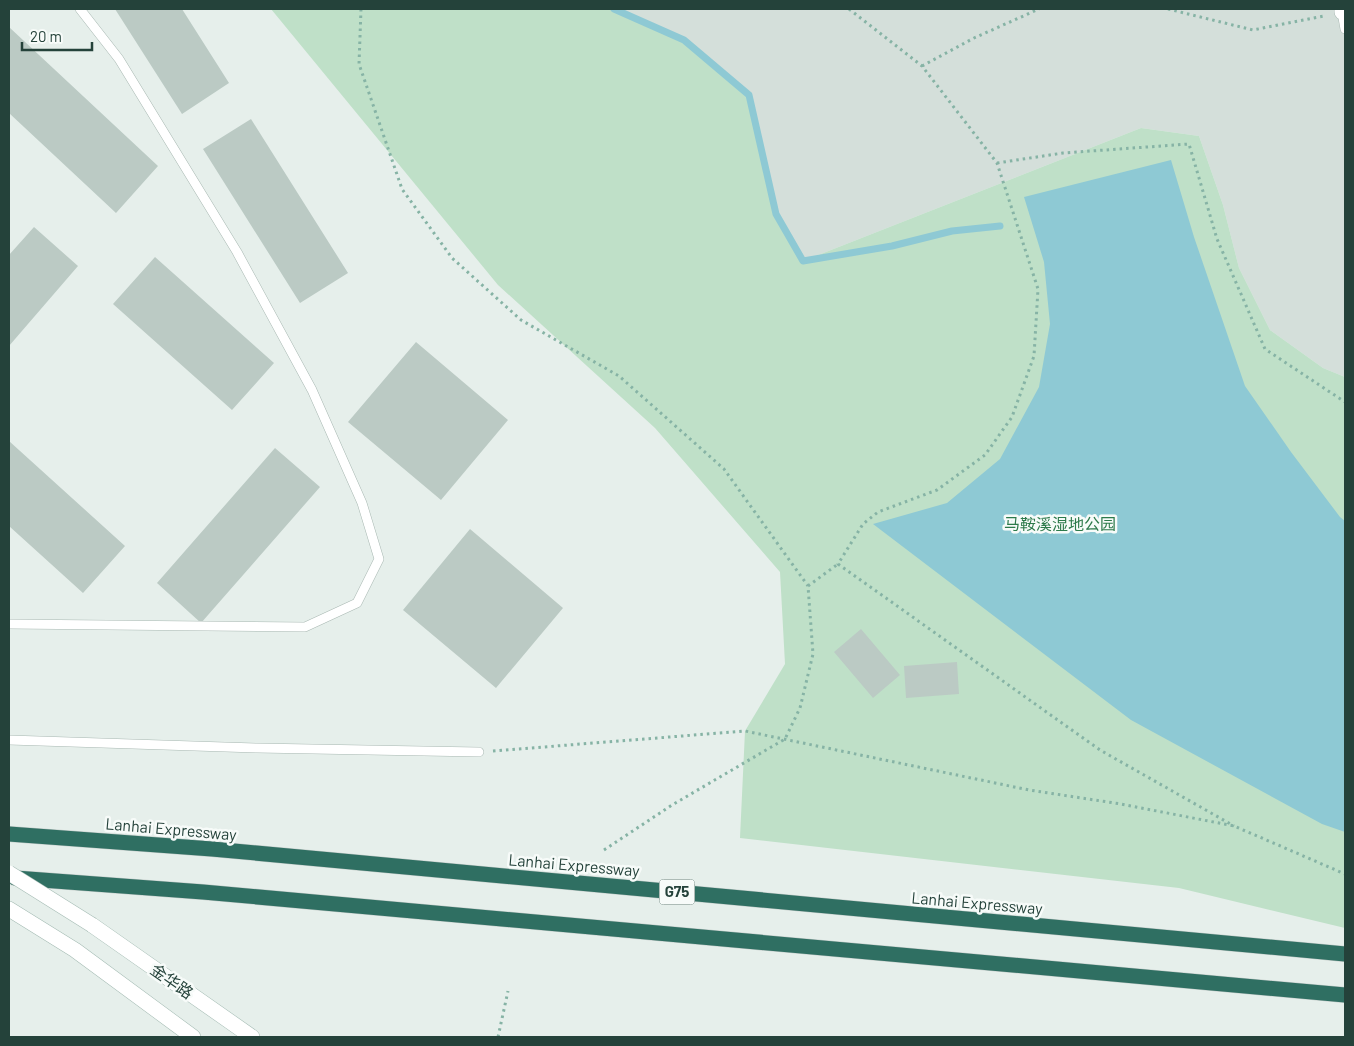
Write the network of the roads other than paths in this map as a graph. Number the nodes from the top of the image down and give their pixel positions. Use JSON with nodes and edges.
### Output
{"nodes":[{"id":1,"x":80,"y":9,"type":"edge"},
{"id":2,"x":1343,"y":12,"type":"edge"},
{"id":3,"x":1345,"y":29,"type":"edge"},
{"id":4,"x":9,"y":624,"type":"edge"},
{"id":5,"x":9,"y":740,"type":"edge"},
{"id":6,"x":479,"y":752,"type":"road end"},
{"id":7,"x":9,"y":834,"type":"edge"},
{"id":8,"x":9,"y":873,"type":"edge"},
{"id":9,"x":9,"y":878,"type":"edge"},
{"id":10,"x":9,"y":908,"type":"edge"},
{"id":11,"x":1345,"y":954,"type":"edge"},
{"id":12,"x":1345,"y":995,"type":"edge"},
{"id":13,"x":193,"y":1037,"type":"edge"},
{"id":14,"x":252,"y":1037,"type":"edge"}],
"edges":[{"from":1,"to":4,"type":"lane"},
{"from":2,"to":3,"type":"lane"},
{"from":5,"to":6,"type":"lane"},
{"from":7,"to":11,"type":"highway","name":"Lanhai Expressway","number":"G75"},
{"from":8,"to":14,"type":"main road","name":"金华路","bridge":true},
{"from":9,"to":12,"type":"highway"},
{"from":10,"to":13,"type":"main road","name":"金华路"}]}
